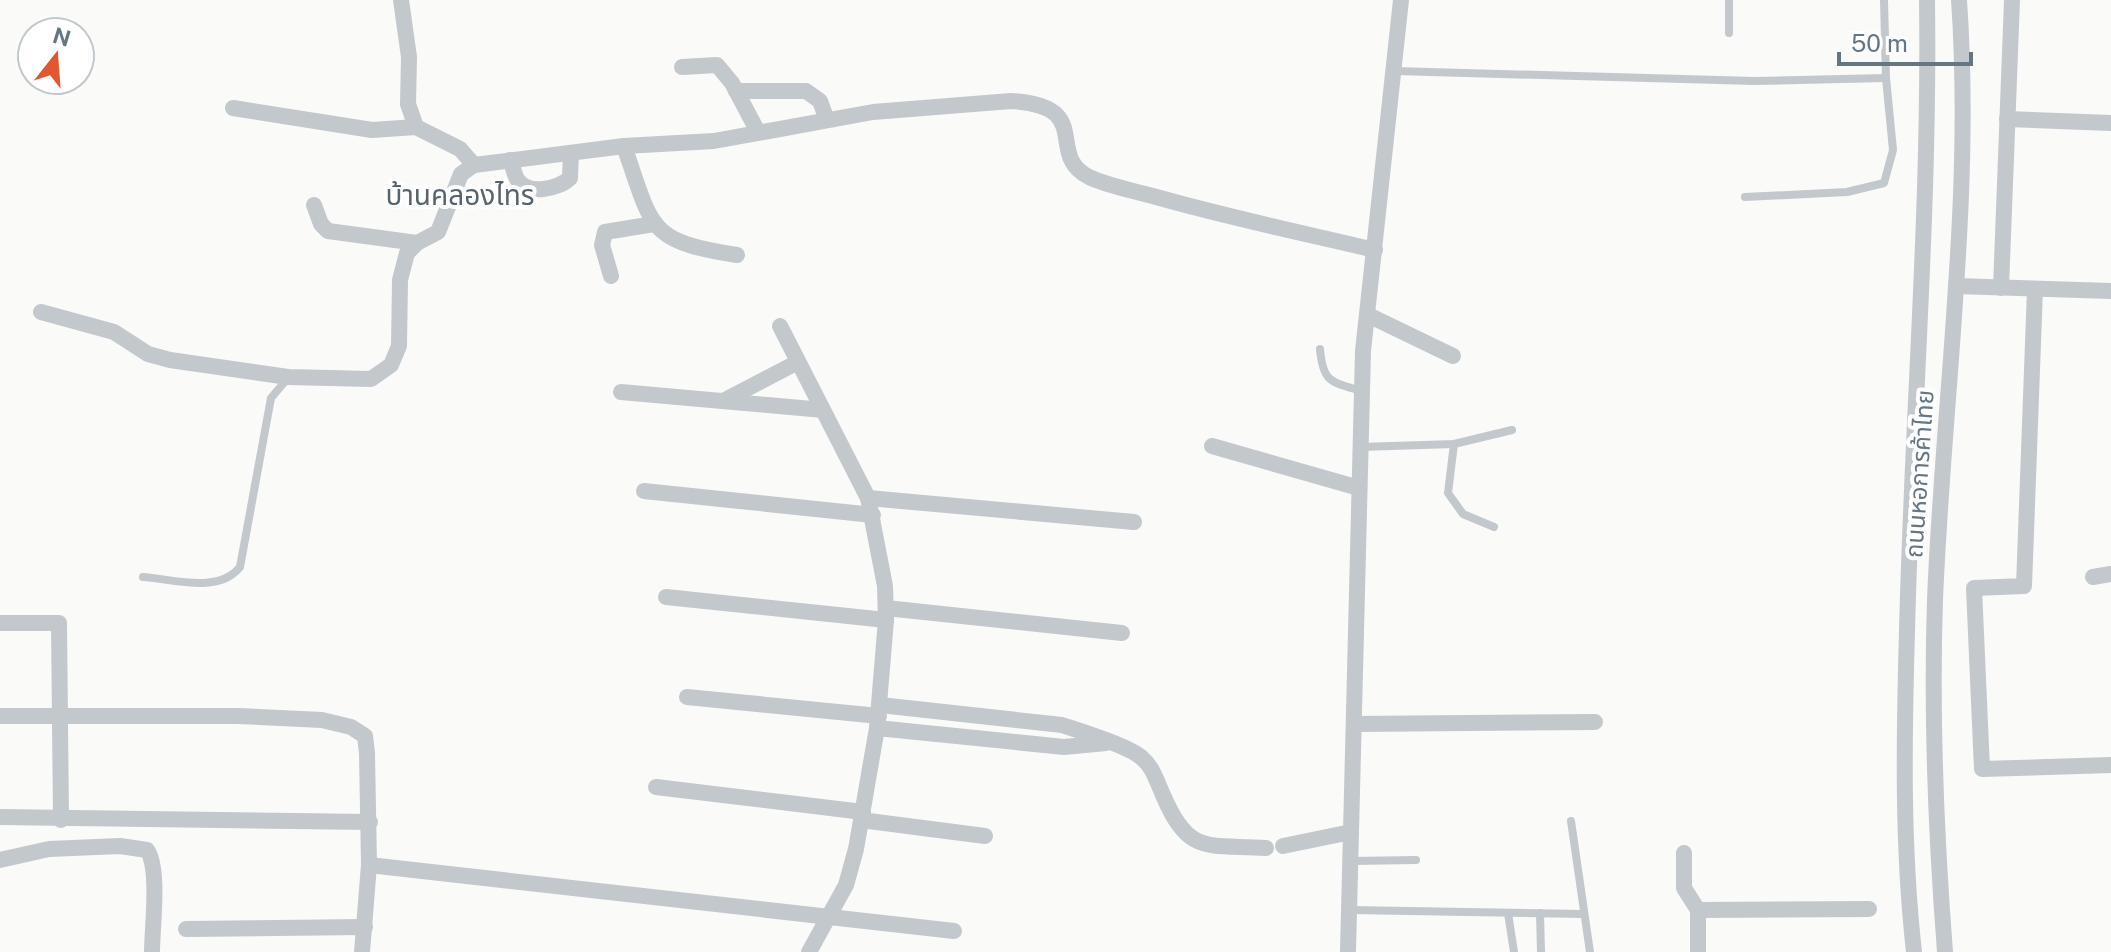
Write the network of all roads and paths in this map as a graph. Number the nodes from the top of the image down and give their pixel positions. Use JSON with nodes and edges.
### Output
{"nodes":[{"id":1,"x":401,"y":0,"type":"edge"},
{"id":2,"x":1401,"y":0,"type":"edge"},
{"id":3,"x":1729,"y":0,"type":"edge"},
{"id":4,"x":1884,"y":0,"type":"edge"},
{"id":5,"x":1927,"y":0,"type":"edge"},
{"id":6,"x":1959,"y":0,"type":"edge"},
{"id":7,"x":2012,"y":0,"type":"edge"},
{"id":8,"x":1729,"y":33,"type":"dead end"},
{"id":9,"x":682,"y":67,"type":"dead end"},
{"id":10,"x":1395,"y":71,"type":"junction"},
{"id":11,"x":1886,"y":78,"type":"junction"},
{"id":12,"x":736,"y":91,"type":"junction"},
{"id":13,"x":233,"y":108,"type":"dead end"},
{"id":14,"x":2007,"y":119,"type":"junction"},
{"id":15,"x":827,"y":120,"type":"junction"},
{"id":16,"x":2111,"y":123,"type":"edge"},
{"id":17,"x":416,"y":127,"type":"junction"},
{"id":18,"x":758,"y":132,"type":"junction"},
{"id":19,"x":624,"y":146,"type":"junction"},
{"id":20,"x":571,"y":153,"type":"junction"},
{"id":21,"x":510,"y":160,"type":"junction"},
{"id":22,"x":474,"y":165,"type":"junction"},
{"id":23,"x":1745,"y":197,"type":"dead end"},
{"id":24,"x":314,"y":205,"type":"dead end"},
{"id":25,"x":654,"y":224,"type":"junction"},
{"id":26,"x":417,"y":243,"type":"junction"},
{"id":27,"x":1375,"y":250,"type":"junction"},
{"id":28,"x":737,"y":255,"type":"dead end"},
{"id":29,"x":611,"y":276,"type":"dead end"},
{"id":30,"x":1956,"y":286,"type":"junction"},
{"id":31,"x":2001,"y":288,"type":"junction"},
{"id":32,"x":2035,"y":289,"type":"junction"},
{"id":33,"x":2111,"y":291,"type":"edge"},
{"id":34,"x":41,"y":312,"type":"dead end"},
{"id":35,"x":1368,"y":315,"type":"junction"},
{"id":36,"x":780,"y":326,"type":"dead end"},
{"id":37,"x":1320,"y":349,"type":"dead end"},
{"id":38,"x":1453,"y":356,"type":"dead end"},
{"id":39,"x":796,"y":363,"type":"junction"},
{"id":40,"x":288,"y":377,"type":"junction"},
{"id":41,"x":1362,"y":391,"type":"junction"},
{"id":42,"x":621,"y":392,"type":"dead end"},
{"id":43,"x":723,"y":402,"type":"junction"},
{"id":44,"x":823,"y":410,"type":"junction"},
{"id":45,"x":1512,"y":430,"type":"dead end"},
{"id":46,"x":1454,"y":444,"type":"junction"},
{"id":47,"x":1212,"y":446,"type":"dead end"},
{"id":48,"x":1360,"y":447,"type":"junction"},
{"id":49,"x":1359,"y":488,"type":"junction"},
{"id":50,"x":644,"y":491,"type":"dead end"},
{"id":51,"x":868,"y":498,"type":"junction"},
{"id":52,"x":873,"y":515,"type":"junction"},
{"id":53,"x":1134,"y":522,"type":"dead end"},
{"id":54,"x":1494,"y":527,"type":"dead end"},
{"id":55,"x":2111,"y":574,"type":"edge"},
{"id":56,"x":143,"y":577,"type":"dead end"},
{"id":57,"x":2093,"y":577,"type":"dead end"},
{"id":58,"x":666,"y":597,"type":"dead end"},
{"id":59,"x":886,"y":614,"type":"junction"},
{"id":60,"x":0,"y":623,"type":"edge"},
{"id":61,"x":1122,"y":633,"type":"dead end"},
{"id":62,"x":687,"y":697,"type":"dead end"},
{"id":63,"x":60,"y":715,"type":"junction"},
{"id":64,"x":0,"y":716,"type":"edge"},
{"id":65,"x":879,"y":716,"type":"junction"},
{"id":66,"x":1009,"y":719,"type":"junction"},
{"id":67,"x":1595,"y":722,"type":"dead end"},
{"id":68,"x":1354,"y":724,"type":"junction"},
{"id":69,"x":1007,"y":742,"type":"junction"},
{"id":70,"x":1106,"y":743,"type":"junction"},
{"id":71,"x":2111,"y":765,"type":"edge"},
{"id":72,"x":656,"y":787,"type":"dead end"},
{"id":73,"x":862,"y":816,"type":"junction"},
{"id":74,"x":0,"y":817,"type":"edge"},
{"id":75,"x":61,"y":820,"type":"junction"},
{"id":76,"x":1571,"y":821,"type":"dead end"},
{"id":77,"x":370,"y":822,"type":"junction"},
{"id":78,"x":1351,"y":832,"type":"junction"},
{"id":79,"x":985,"y":836,"type":"dead end"},
{"id":80,"x":1283,"y":846,"type":"dead end"},
{"id":81,"x":1266,"y":848,"type":"dead end"},
{"id":82,"x":1684,"y":853,"type":"dead end"},
{"id":83,"x":0,"y":860,"type":"edge"},
{"id":84,"x":1416,"y":860,"type":"dead end"},
{"id":85,"x":1351,"y":861,"type":"junction"},
{"id":86,"x":369,"y":865,"type":"junction"},
{"id":87,"x":1869,"y":909,"type":"dead end"},
{"id":88,"x":1349,"y":910,"type":"junction"},
{"id":89,"x":1698,"y":910,"type":"junction"},
{"id":90,"x":1508,"y":913,"type":"junction"},
{"id":91,"x":1540,"y":913,"type":"junction"},
{"id":92,"x":1583,"y":914,"type":"junction"},
{"id":93,"x":827,"y":918,"type":"junction"},
{"id":94,"x":365,"y":927,"type":"junction"},
{"id":95,"x":186,"y":929,"type":"dead end"},
{"id":96,"x":954,"y":931,"type":"dead end"},
{"id":97,"x":152,"y":952,"type":"edge"},
{"id":98,"x":362,"y":952,"type":"edge"},
{"id":99,"x":809,"y":952,"type":"edge"},
{"id":100,"x":1348,"y":952,"type":"edge"},
{"id":101,"x":1514,"y":952,"type":"edge"},
{"id":102,"x":1541,"y":952,"type":"edge"},
{"id":103,"x":1590,"y":952,"type":"edge"},
{"id":104,"x":1698,"y":952,"type":"edge"},
{"id":105,"x":1914,"y":952,"type":"edge"},
{"id":106,"x":1945,"y":952,"type":"edge"}],
"edges":[{"from":1,"to":17,"type":"street"},
{"from":2,"to":10,"type":"street"},
{"from":3,"to":8,"type":"lane"},
{"from":4,"to":11,"type":"lane"},
{"from":5,"to":105,"type":"street","name":"ถนนหอการค้าไทย"},
{"from":6,"to":30,"type":"street","name":"ถนนหอการค้าไทย"},
{"from":7,"to":14,"type":"street"},
{"from":9,"to":12,"type":"street"},
{"from":10,"to":11,"type":"lane"},
{"from":10,"to":27,"type":"street"},
{"from":11,"to":23,"type":"lane"},
{"from":12,"to":15,"type":"street"},
{"from":12,"to":18,"type":"street"},
{"from":13,"to":17,"type":"street"},
{"from":14,"to":16,"type":"street"},
{"from":14,"to":31,"type":"street"},
{"from":15,"to":18,"type":"street"},
{"from":15,"to":27,"type":"street"},
{"from":17,"to":22,"type":"street"},
{"from":18,"to":19,"type":"street"},
{"from":19,"to":20,"type":"street"},
{"from":19,"to":25,"type":"street"},
{"from":20,"to":21,"type":"street"},
{"from":20,"to":21,"type":"street"},
{"from":21,"to":22,"type":"street"},
{"from":22,"to":26,"type":"street"},
{"from":24,"to":26,"type":"street"},
{"from":25,"to":28,"type":"street"},
{"from":25,"to":29,"type":"street"},
{"from":26,"to":40,"type":"street"},
{"from":27,"to":35,"type":"street"},
{"from":30,"to":31,"type":"street"},
{"from":30,"to":106,"type":"street","name":"ถนนหอการค้าไทย"},
{"from":31,"to":32,"type":"street"},
{"from":32,"to":33,"type":"street"},
{"from":32,"to":71,"type":"street"},
{"from":34,"to":40,"type":"street"},
{"from":35,"to":38,"type":"street"},
{"from":35,"to":41,"type":"street"},
{"from":36,"to":39,"type":"street"},
{"from":37,"to":41,"type":"lane"},
{"from":39,"to":43,"type":"street"},
{"from":39,"to":44,"type":"street"},
{"from":40,"to":56,"type":"lane"},
{"from":41,"to":48,"type":"street"},
{"from":42,"to":43,"type":"street"},
{"from":43,"to":44,"type":"street"},
{"from":44,"to":51,"type":"street"},
{"from":45,"to":46,"type":"lane"},
{"from":46,"to":48,"type":"lane"},
{"from":46,"to":54,"type":"lane"},
{"from":47,"to":49,"type":"street"},
{"from":48,"to":49,"type":"street"},
{"from":49,"to":68,"type":"street"},
{"from":50,"to":52,"type":"street"},
{"from":51,"to":52,"type":"street"},
{"from":51,"to":53,"type":"street"},
{"from":52,"to":59,"type":"street"},
{"from":55,"to":57,"type":"street"},
{"from":58,"to":59,"type":"street"},
{"from":59,"to":61,"type":"street"},
{"from":59,"to":65,"type":"street"},
{"from":60,"to":63,"type":"street"},
{"from":62,"to":65,"type":"street"},
{"from":63,"to":64,"type":"street"},
{"from":63,"to":75,"type":"street"},
{"from":63,"to":77,"type":"street"},
{"from":65,"to":66,"type":"street"},
{"from":65,"to":69,"type":"street"},
{"from":65,"to":73,"type":"street"},
{"from":66,"to":69,"type":"street"},
{"from":66,"to":70,"type":"street"},
{"from":67,"to":68,"type":"street"},
{"from":68,"to":78,"type":"street"},
{"from":69,"to":70,"type":"street"},
{"from":70,"to":81,"type":"street"},
{"from":72,"to":73,"type":"street"},
{"from":73,"to":79,"type":"street"},
{"from":73,"to":93,"type":"street"},
{"from":74,"to":75,"type":"street"},
{"from":75,"to":77,"type":"street"},
{"from":76,"to":92,"type":"lane"},
{"from":77,"to":86,"type":"street"},
{"from":78,"to":80,"type":"street"},
{"from":78,"to":85,"type":"street"},
{"from":82,"to":89,"type":"street"},
{"from":83,"to":97,"type":"street"},
{"from":84,"to":85,"type":"lane"},
{"from":85,"to":88,"type":"street"},
{"from":86,"to":93,"type":"street"},
{"from":86,"to":94,"type":"street"},
{"from":87,"to":89,"type":"street"},
{"from":88,"to":90,"type":"lane"},
{"from":88,"to":100,"type":"street"},
{"from":89,"to":104,"type":"street"},
{"from":90,"to":91,"type":"lane"},
{"from":90,"to":101,"type":"lane"},
{"from":91,"to":92,"type":"lane"},
{"from":91,"to":102,"type":"lane"},
{"from":92,"to":103,"type":"lane"},
{"from":93,"to":96,"type":"street"},
{"from":93,"to":99,"type":"street"},
{"from":94,"to":95,"type":"street"},
{"from":94,"to":98,"type":"street"}]}
